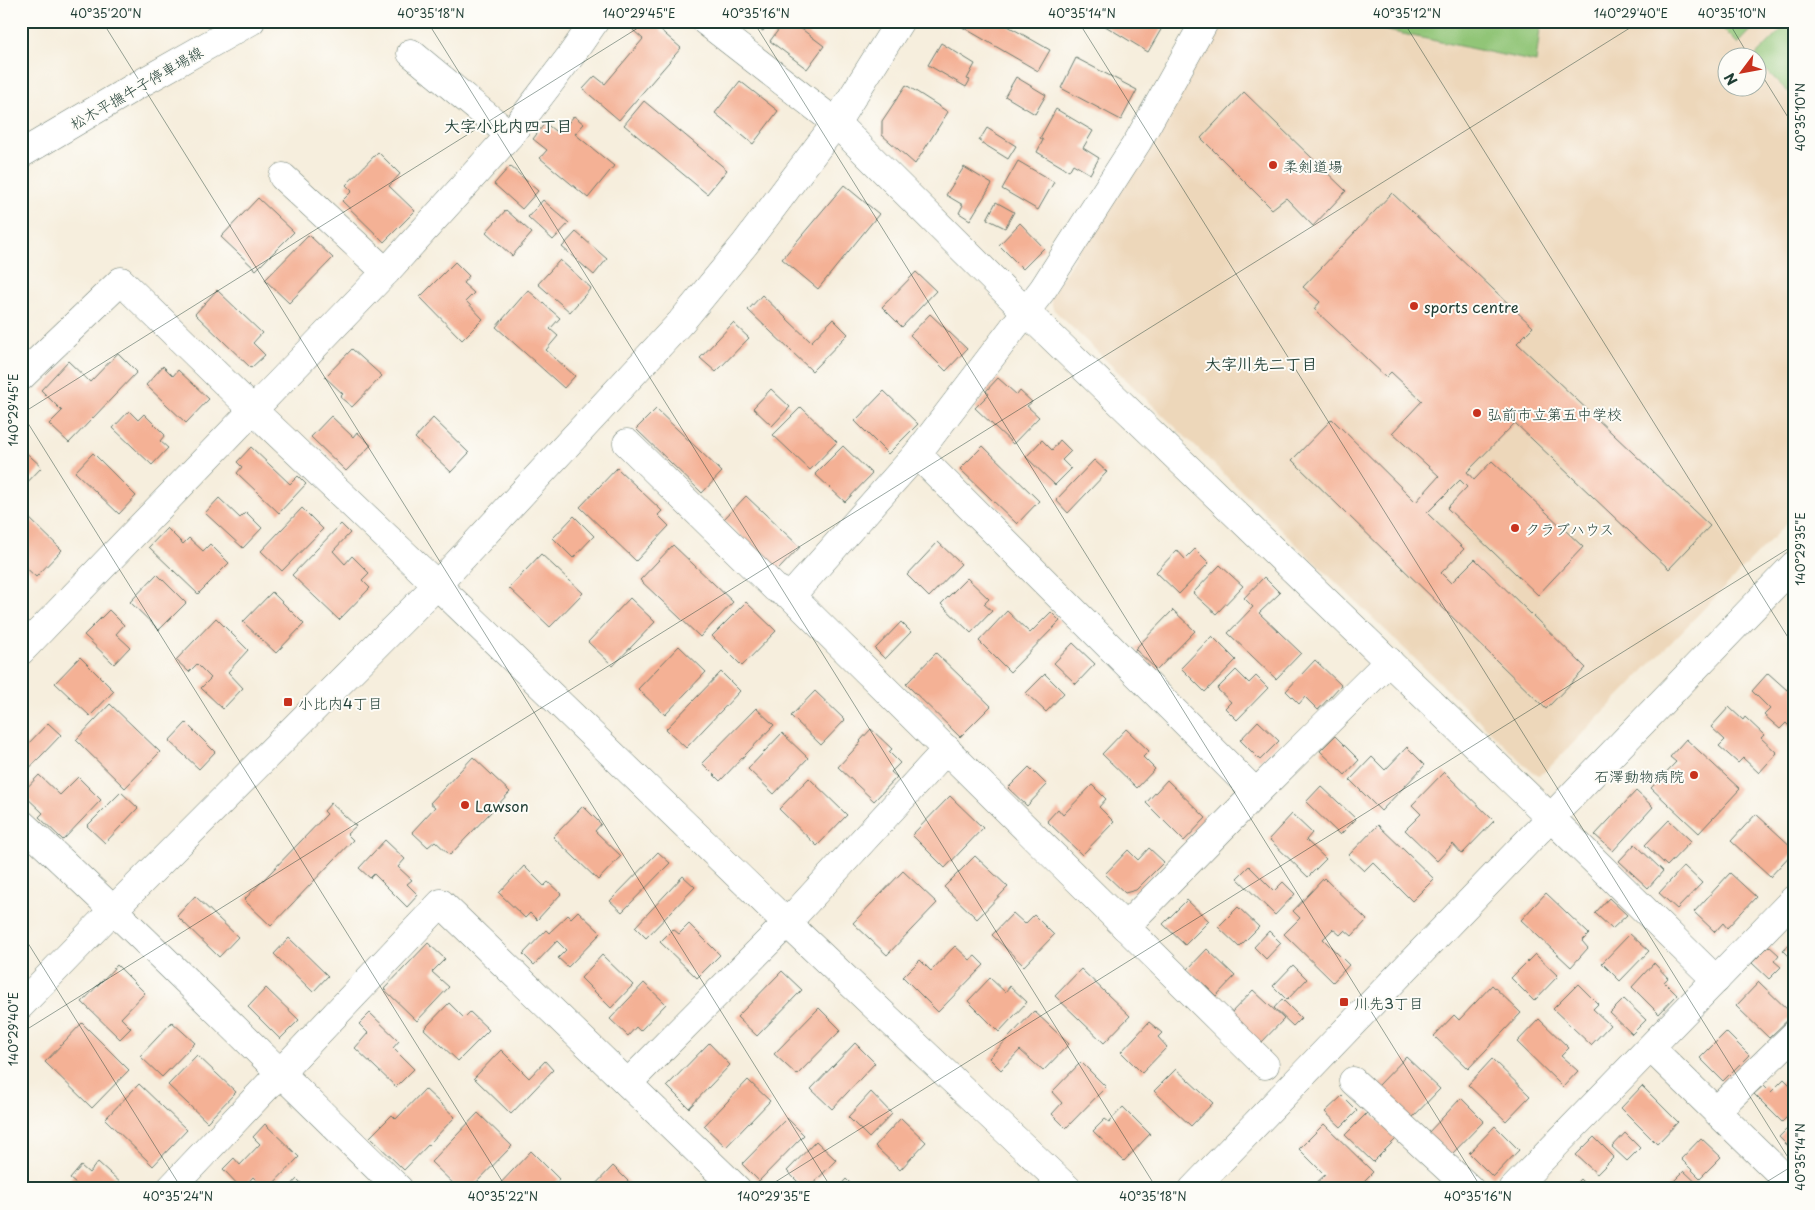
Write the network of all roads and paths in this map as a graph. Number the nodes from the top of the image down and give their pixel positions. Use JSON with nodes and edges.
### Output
{"nodes":[{"id":1,"x":251,"y":21,"type":"edge"},
{"id":2,"x":595,"y":21,"type":"edge"},
{"id":3,"x":704,"y":21,"type":"edge"},
{"id":4,"x":900,"y":21,"type":"edge"},
{"id":5,"x":1205,"y":21,"type":"edge"},
{"id":6,"x":411,"y":53,"type":"dead end"},
{"id":7,"x":836,"y":124,"type":"junction"},
{"id":8,"x":510,"y":135,"type":"junction"},
{"id":9,"x":21,"y":154,"type":"edge"},
{"id":10,"x":283,"y":177,"type":"dead end"},
{"id":11,"x":386,"y":272,"type":"junction"},
{"id":12,"x":1025,"y":311,"type":"junction"},
{"id":13,"x":21,"y":377,"type":"edge"},
{"id":14,"x":252,"y":410,"type":"junction"},
{"id":15,"x":627,"y":443,"type":"dead end"},
{"id":16,"x":917,"y":454,"type":"junction"},
{"id":17,"x":1794,"y":564,"type":"edge"},
{"id":18,"x":437,"y":585,"type":"junction"},
{"id":19,"x":791,"y":596,"type":"junction"},
{"id":20,"x":21,"y":651,"type":"edge"},
{"id":21,"x":1389,"y":662,"type":"junction"},
{"id":22,"x":947,"y":749,"type":"junction"},
{"id":23,"x":1256,"y":793,"type":"junction"},
{"id":24,"x":1551,"y":818,"type":"junction"},
{"id":25,"x":21,"y":823,"type":"edge"},
{"id":26,"x":1794,"y":899,"type":"edge"},
{"id":27,"x":114,"y":909,"type":"junction"},
{"id":28,"x":787,"y":923,"type":"junction"},
{"id":29,"x":1126,"y":927,"type":"junction"},
{"id":30,"x":1716,"y":980,"type":"junction"},
{"id":31,"x":21,"y":1005,"type":"edge"},
{"id":32,"x":1794,"y":1035,"type":"edge"},
{"id":33,"x":1651,"y":1048,"type":"junction"},
{"id":34,"x":1265,"y":1065,"type":"dead end"},
{"id":35,"x":279,"y":1073,"type":"junction"},
{"id":36,"x":1354,"y":1082,"type":"dead end"},
{"id":37,"x":628,"y":1083,"type":"junction"},
{"id":38,"x":1716,"y":1111,"type":"junction"},
{"id":39,"x":1794,"y":1187,"type":"edge"},
{"id":40,"x":170,"y":1189,"type":"edge"},
{"id":41,"x":399,"y":1189,"type":"edge"},
{"id":42,"x":737,"y":1189,"type":"edge"},
{"id":43,"x":1068,"y":1189,"type":"edge"},
{"id":44,"x":1193,"y":1189,"type":"edge"},
{"id":45,"x":1470,"y":1189,"type":"edge"},
{"id":46,"x":1513,"y":1189,"type":"edge"}],
"edges":[{"from":1,"to":9,"type":"street","name":"松木平撫牛子停車場線"},
{"from":2,"to":8,"type":"street"},
{"from":3,"to":7,"type":"street"},
{"from":4,"to":7,"type":"street"},
{"from":5,"to":12,"type":"street"},
{"from":6,"to":8,"type":"street"},
{"from":7,"to":12,"type":"street"},
{"from":7,"to":18,"type":"street"},
{"from":8,"to":11,"type":"street"},
{"from":10,"to":11,"type":"street"},
{"from":11,"to":14,"type":"street"},
{"from":12,"to":16,"type":"street"},
{"from":12,"to":21,"type":"street"},
{"from":13,"to":14,"type":"street"},
{"from":14,"to":18,"type":"street"},
{"from":14,"to":20,"type":"street"},
{"from":15,"to":19,"type":"street"},
{"from":16,"to":19,"type":"street"},
{"from":16,"to":23,"type":"street"},
{"from":17,"to":24,"type":"street"},
{"from":18,"to":27,"type":"street"},
{"from":18,"to":28,"type":"street"},
{"from":19,"to":22,"type":"street"},
{"from":21,"to":23,"type":"street"},
{"from":21,"to":24,"type":"street"},
{"from":22,"to":28,"type":"street"},
{"from":22,"to":29,"type":"street"},
{"from":23,"to":29,"type":"street"},
{"from":24,"to":30,"type":"street"},
{"from":24,"to":44,"type":"street"},
{"from":25,"to":27,"type":"street"},
{"from":26,"to":30,"type":"street"},
{"from":27,"to":31,"type":"street"},
{"from":27,"to":35,"type":"street"},
{"from":28,"to":37,"type":"street"},
{"from":28,"to":43,"type":"street"},
{"from":29,"to":34,"type":"street"},
{"from":30,"to":33,"type":"street"},
{"from":32,"to":38,"type":"street"},
{"from":33,"to":38,"type":"street"},
{"from":33,"to":46,"type":"street"},
{"from":35,"to":37,"type":"street"},
{"from":35,"to":40,"type":"street"},
{"from":35,"to":41,"type":"street"},
{"from":36,"to":45,"type":"street"},
{"from":37,"to":42,"type":"street"},
{"from":38,"to":39,"type":"street"}]}
